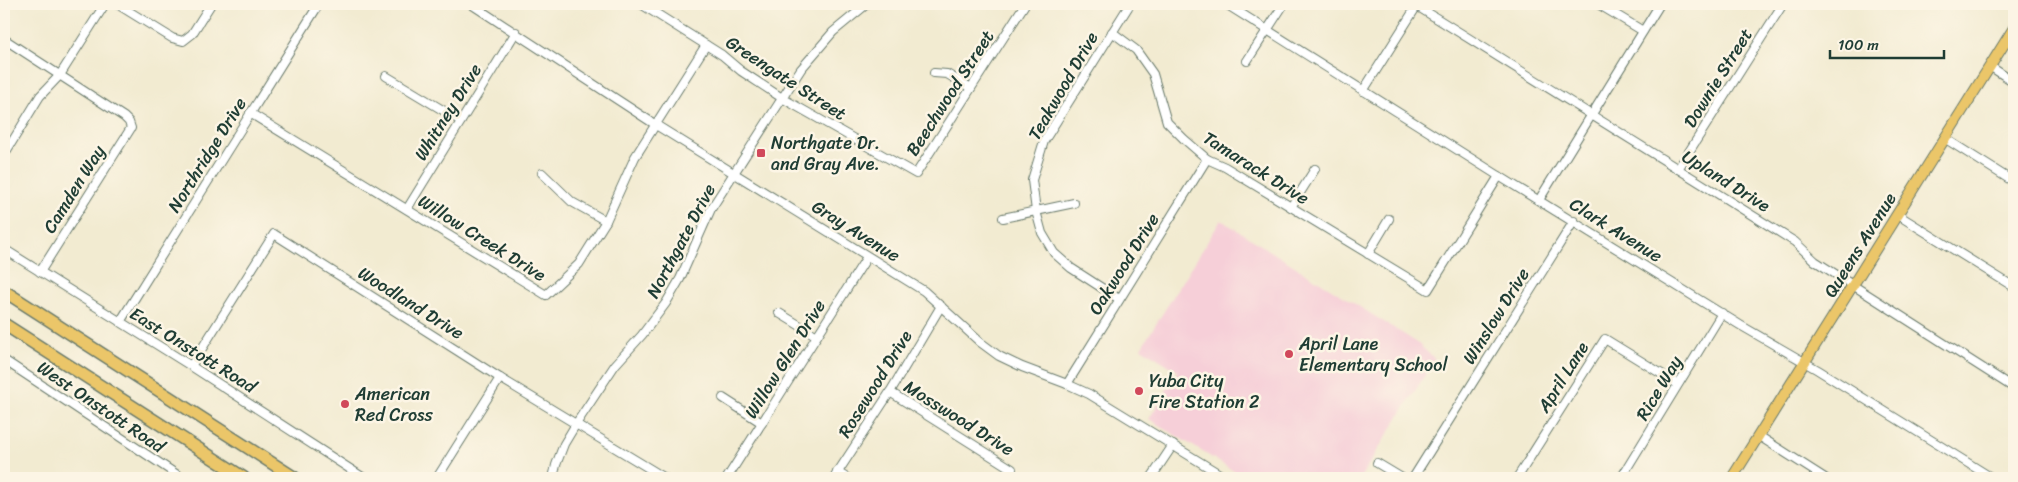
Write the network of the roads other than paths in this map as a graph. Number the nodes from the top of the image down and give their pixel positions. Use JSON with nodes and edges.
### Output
{"nodes":[{"id":1,"x":105,"y":4,"type":"edge"},
{"id":2,"x":118,"y":4,"type":"edge"},
{"id":3,"x":210,"y":4,"type":"edge"},
{"id":4,"x":319,"y":4,"type":"edge"},
{"id":5,"x":471,"y":4,"type":"edge"},
{"id":6,"x":641,"y":4,"type":"edge"},
{"id":7,"x":867,"y":4,"type":"edge"},
{"id":8,"x":1025,"y":4,"type":"edge"},
{"id":9,"x":1130,"y":4,"type":"edge"},
{"id":10,"x":1226,"y":4,"type":"edge"},
{"id":11,"x":1284,"y":4,"type":"edge"},
{"id":12,"x":1598,"y":4,"type":"edge"},
{"id":13,"x":1660,"y":4,"type":"edge"},
{"id":14,"x":1783,"y":4,"type":"edge"},
{"id":15,"x":1417,"y":5,"type":"edge"},
{"id":16,"x":2014,"y":28,"type":"edge"},
{"id":17,"x":1268,"y":30,"type":"junction"},
{"id":18,"x":1643,"y":31,"type":"junction"},
{"id":19,"x":516,"y":32,"type":"junction"},
{"id":20,"x":1112,"y":32,"type":"junction"},
{"id":21,"x":4,"y":39,"type":"edge"},
{"id":22,"x":706,"y":45,"type":"junction"},
{"id":23,"x":1248,"y":61,"type":"dead end"},
{"id":24,"x":1991,"y":67,"type":"junction"},
{"id":25,"x":934,"y":73,"type":"dead end"},
{"id":26,"x":60,"y":76,"type":"junction"},
{"id":27,"x":386,"y":76,"type":"dead end"},
{"id":28,"x":2014,"y":82,"type":"edge"},
{"id":29,"x":971,"y":88,"type":"junction"},
{"id":30,"x":1363,"y":91,"type":"junction"},
{"id":31,"x":782,"y":98,"type":"junction"},
{"id":32,"x":250,"y":113,"type":"junction"},
{"id":33,"x":1590,"y":114,"type":"junction"},
{"id":34,"x":461,"y":121,"type":"junction"},
{"id":35,"x":656,"y":125,"type":"junction"},
{"id":36,"x":1946,"y":139,"type":"junction"},
{"id":37,"x":4,"y":154,"type":"edge"},
{"id":38,"x":1207,"y":159,"type":"junction"},
{"id":39,"x":1315,"y":169,"type":"dead end"},
{"id":40,"x":1678,"y":169,"type":"junction"},
{"id":41,"x":542,"y":173,"type":"dead end"},
{"id":42,"x":735,"y":173,"type":"junction"},
{"id":43,"x":916,"y":174,"type":"joint"},
{"id":44,"x":1499,"y":176,"type":"junction"},
{"id":45,"x":2014,"y":182,"type":"edge"},
{"id":46,"x":1539,"y":200,"type":"junction"},
{"id":47,"x":1074,"y":203,"type":"dead end"},
{"id":48,"x":1291,"y":207,"type":"junction"},
{"id":49,"x":407,"y":209,"type":"junction"},
{"id":50,"x":1036,"y":211,"type":"junction"},
{"id":51,"x":1898,"y":214,"type":"junction"},
{"id":52,"x":1004,"y":218,"type":"dead end"},
{"id":53,"x":1389,"y":219,"type":"dead end"},
{"id":54,"x":606,"y":221,"type":"junction"},
{"id":55,"x":1574,"y":221,"type":"junction"},
{"id":56,"x":4,"y":249,"type":"edge"},
{"id":57,"x":1368,"y":254,"type":"junction"},
{"id":58,"x":867,"y":256,"type":"junction"},
{"id":59,"x":40,"y":272,"type":"junction"},
{"id":60,"x":1854,"y":285,"type":"junction"},
{"id":61,"x":2014,"y":287,"type":"edge"},
{"id":62,"x":4,"y":291,"type":"edge"},
{"id":63,"x":1119,"y":299,"type":"junction"},
{"id":64,"x":941,"y":306,"type":"junction"},
{"id":65,"x":779,"y":313,"type":"dead end"},
{"id":66,"x":1722,"y":314,"type":"junction"},
{"id":67,"x":120,"y":322,"type":"junction"},
{"id":68,"x":4,"y":324,"type":"edge"},
{"id":69,"x":817,"y":336,"type":"junction"},
{"id":70,"x":4,"y":360,"type":"edge"},
{"id":71,"x":1806,"y":362,"type":"junction"},
{"id":72,"x":192,"y":366,"type":"junction"},
{"id":73,"x":500,"y":378,"type":"junction"},
{"id":74,"x":1067,"y":384,"type":"junction"},
{"id":75,"x":1678,"y":384,"type":"junction"},
{"id":76,"x":2014,"y":388,"type":"edge"},
{"id":77,"x":890,"y":392,"type":"junction"},
{"id":78,"x":723,"y":398,"type":"dead end"},
{"id":79,"x":762,"y":423,"type":"junction"},
{"id":80,"x":576,"y":424,"type":"junction"},
{"id":81,"x":1759,"y":436,"type":"junction"},
{"id":82,"x":1173,"y":445,"type":"junction"},
{"id":83,"x":1377,"y":462,"type":"dead end"},
{"id":84,"x":836,"y":475,"type":"edge"},
{"id":85,"x":182,"y":478,"type":"edge"},
{"id":86,"x":244,"y":478,"type":"edge"},
{"id":87,"x":295,"y":478,"type":"edge"},
{"id":88,"x":364,"y":478,"type":"edge"},
{"id":89,"x":437,"y":478,"type":"edge"},
{"id":90,"x":553,"y":478,"type":"edge"},
{"id":91,"x":666,"y":478,"type":"edge"},
{"id":92,"x":727,"y":478,"type":"edge"},
{"id":93,"x":847,"y":478,"type":"edge"},
{"id":94,"x":1006,"y":478,"type":"edge"},
{"id":95,"x":1151,"y":478,"type":"edge"},
{"id":96,"x":1226,"y":478,"type":"edge"},
{"id":97,"x":1402,"y":478,"type":"edge"},
{"id":98,"x":1413,"y":478,"type":"edge"},
{"id":99,"x":1517,"y":478,"type":"edge"},
{"id":100,"x":1621,"y":478,"type":"edge"},
{"id":101,"x":1732,"y":478,"type":"edge"},
{"id":102,"x":1825,"y":478,"type":"edge"},
{"id":103,"x":1992,"y":478,"type":"edge"}],
"edges":[{"from":1,"to":26,"type":"street"},
{"from":2,"to":3,"type":"street"},
{"from":4,"to":32,"type":"street","name":"Northridge Drive"},
{"from":5,"to":19,"type":"street","name":"Gray Avenue"},
{"from":6,"to":22,"type":"street","name":"Greengate Street"},
{"from":7,"to":31,"type":"street","name":"Northgate Drive"},
{"from":8,"to":29,"type":"street","name":"Beechwood Street"},
{"from":9,"to":20,"type":"street","name":"Teakwood Drive"},
{"from":10,"to":17,"type":"street","name":"Clark Avenue"},
{"from":11,"to":17,"type":"street"},
{"from":12,"to":18,"type":"street"},
{"from":13,"to":18,"type":"street"},
{"from":14,"to":40,"type":"street","name":"Downie Street"},
{"from":15,"to":30,"type":"street"},
{"from":15,"to":33,"type":"street","name":"Upland Drive"},
{"from":16,"to":24,"type":"main road","name":"Queens Avenue"},
{"from":17,"to":23,"type":"street"},
{"from":17,"to":30,"type":"street","name":"Clark Avenue"},
{"from":18,"to":33,"type":"street"},
{"from":19,"to":34,"type":"street","name":"Whitney Drive"},
{"from":19,"to":35,"type":"street","name":"Gray Avenue"},
{"from":20,"to":38,"type":"street","name":"Tamarack Drive"},
{"from":20,"to":50,"type":"street","name":"Teakwood Drive"},
{"from":21,"to":26,"type":"street"},
{"from":22,"to":31,"type":"street","name":"Greengate Street"},
{"from":22,"to":35,"type":"street","name":"Willow Creek Drive"},
{"from":24,"to":28,"type":"street"},
{"from":24,"to":36,"type":"main road","name":"Queens Avenue"},
{"from":25,"to":29,"type":"street"},
{"from":26,"to":37,"type":"street"},
{"from":26,"to":59,"type":"street","name":"Camden Way"},
{"from":27,"to":34,"type":"street"},
{"from":29,"to":43,"type":"street","name":"Beechwood Street"},
{"from":30,"to":44,"type":"street","name":"Clark Avenue"},
{"from":31,"to":42,"type":"street","name":"Northgate Drive"},
{"from":31,"to":43,"type":"street","name":"Greengate Street"},
{"from":32,"to":49,"type":"street","name":"Willow Creek Drive"},
{"from":32,"to":67,"type":"street","name":"Northridge Drive"},
{"from":33,"to":40,"type":"street","name":"Upland Drive"},
{"from":33,"to":46,"type":"street"},
{"from":34,"to":49,"type":"street","name":"Whitney Drive"},
{"from":35,"to":42,"type":"street","name":"Gray Avenue"},
{"from":35,"to":54,"type":"street","name":"Willow Creek Drive"},
{"from":36,"to":45,"type":"street"},
{"from":36,"to":51,"type":"main road","name":"Queens Avenue"},
{"from":38,"to":48,"type":"street","name":"Tamarack Drive"},
{"from":38,"to":63,"type":"street","name":"Oakwood Drive"},
{"from":39,"to":48,"type":"street"},
{"from":40,"to":60,"type":"street","name":"Upland Drive"},
{"from":41,"to":54,"type":"street"},
{"from":42,"to":58,"type":"street","name":"Gray Avenue"},
{"from":42,"to":80,"type":"street","name":"Northgate Drive"},
{"from":44,"to":46,"type":"street","name":"Clark Avenue"},
{"from":44,"to":57,"type":"street","name":"Tamarack Drive"},
{"from":46,"to":55,"type":"street","name":"Clark Avenue"},
{"from":47,"to":50,"type":"street"},
{"from":48,"to":57,"type":"street","name":"Tamarack Drive"},
{"from":49,"to":54,"type":"street","name":"Willow Creek Drive"},
{"from":50,"to":52,"type":"street"},
{"from":50,"to":63,"type":"street","name":"Teakwood Drive"},
{"from":51,"to":60,"type":"main road","name":"Queens Avenue"},
{"from":51,"to":61,"type":"street"},
{"from":53,"to":57,"type":"street"},
{"from":55,"to":66,"type":"street","name":"Clark Avenue"},
{"from":55,"to":98,"type":"street","name":"Winslow Drive"},
{"from":56,"to":59,"type":"street","name":"East Onstott Road"},
{"from":58,"to":64,"type":"street","name":"Gray Avenue"},
{"from":58,"to":69,"type":"street","name":"Willow Glen Drive"},
{"from":59,"to":67,"type":"street","name":"East Onstott Road"},
{"from":60,"to":71,"type":"main road","name":"Queens Avenue"},
{"from":60,"to":76,"type":"street","name":"Upland Drive"},
{"from":62,"to":87,"type":"highway"},
{"from":63,"to":74,"type":"street","name":"Oakwood Drive"},
{"from":64,"to":74,"type":"street","name":"Gray Avenue"},
{"from":64,"to":77,"type":"street","name":"Rosewood Drive"},
{"from":65,"to":69,"type":"street"},
{"from":66,"to":71,"type":"street","name":"Clark Avenue"},
{"from":66,"to":75,"type":"street","name":"Rice Way"},
{"from":67,"to":72,"type":"street","name":"East Onstott Road"},
{"from":68,"to":86,"type":"highway"},
{"from":69,"to":79,"type":"street","name":"Willow Glen Drive"},
{"from":70,"to":85,"type":"street","name":"West Onstott Road"},
{"from":71,"to":81,"type":"main road","name":"Queens Avenue"},
{"from":71,"to":103,"type":"street","name":"Clark Avenue"},
{"from":72,"to":73,"type":"street","name":"Woodland Drive"},
{"from":72,"to":88,"type":"street","name":"East Onstott Road"},
{"from":73,"to":80,"type":"street","name":"Woodland Drive"},
{"from":73,"to":89,"type":"street"},
{"from":74,"to":82,"type":"street","name":"Gray Avenue"},
{"from":75,"to":99,"type":"street","name":"April Lane"},
{"from":75,"to":100,"type":"street","name":"Rice Way"},
{"from":77,"to":84,"type":"street","name":"Rosewood Drive"},
{"from":77,"to":94,"type":"street","name":"Mosswood Drive"},
{"from":78,"to":79,"type":"street"},
{"from":79,"to":92,"type":"street","name":"Willow Glen Drive"},
{"from":80,"to":90,"type":"street","name":"Northgate Drive"},
{"from":80,"to":91,"type":"street","name":"Woodland Drive"},
{"from":81,"to":101,"type":"main road","name":"Queens Avenue"},
{"from":81,"to":102,"type":"street"},
{"from":82,"to":95,"type":"street"},
{"from":82,"to":96,"type":"street","name":"Gray Avenue"},
{"from":83,"to":97,"type":"street"},
{"from":84,"to":93,"type":"street"}]}
